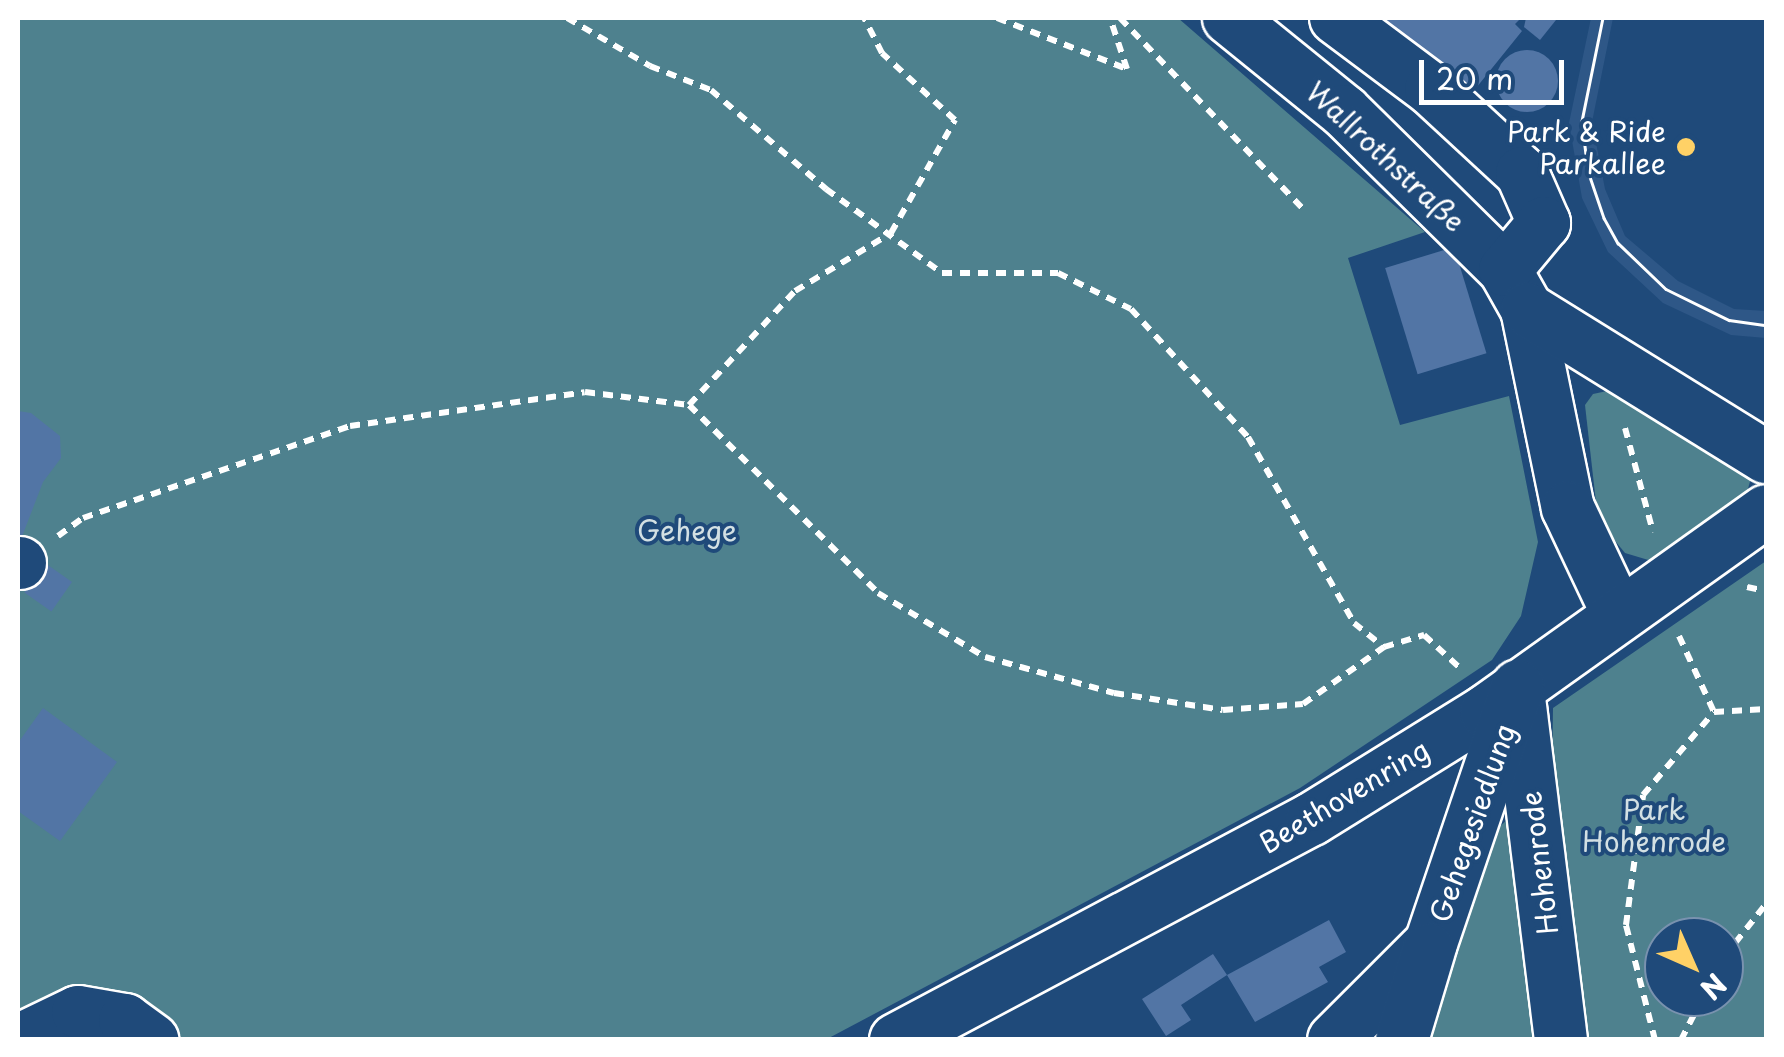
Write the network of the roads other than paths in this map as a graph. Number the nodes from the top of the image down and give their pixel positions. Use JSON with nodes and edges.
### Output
{"nodes":[{"id":1,"x":1229,"y":18,"type":"edge"},
{"id":2,"x":1336,"y":18,"type":"edge"},
{"id":3,"x":1516,"y":289,"type":"junction"},
{"id":4,"x":1766,"y":458,"type":"edge"},
{"id":5,"x":1766,"y":512,"type":"edge"},
{"id":6,"x":1618,"y":614,"type":"junction"},
{"id":7,"x":1518,"y":686,"type":"junction"},
{"id":8,"x":1431,"y":944,"type":"junction"},
{"id":9,"x":20,"y":1040,"type":"edge"},
{"id":10,"x":153,"y":1040,"type":"edge"},
{"id":11,"x":896,"y":1040,"type":"edge"},
{"id":12,"x":1334,"y":1040,"type":"edge"},
{"id":13,"x":1402,"y":1040,"type":"edge"},
{"id":14,"x":1561,"y":1040,"type":"edge"}],
"edges":[{"from":1,"to":3,"type":"street","name":"Wallrothstraße"},
{"from":2,"to":3,"type":"street"},
{"from":3,"to":4,"type":"street","name":"Wallrothstraße"},
{"from":3,"to":6,"type":"street"},
{"from":5,"to":6,"type":"street","name":"Beethovenring"},
{"from":6,"to":7,"type":"street","name":"Beethovenring"},
{"from":7,"to":8,"type":"street","name":"Gehegesiedlung"},
{"from":7,"to":11,"type":"street","name":"Beethovenring"},
{"from":7,"to":14,"type":"street","name":"Hohenrode"},
{"from":8,"to":12,"type":"street","name":"Gehegesiedlung"},
{"from":8,"to":13,"type":"street"},
{"from":9,"to":10,"type":"street"}]}
